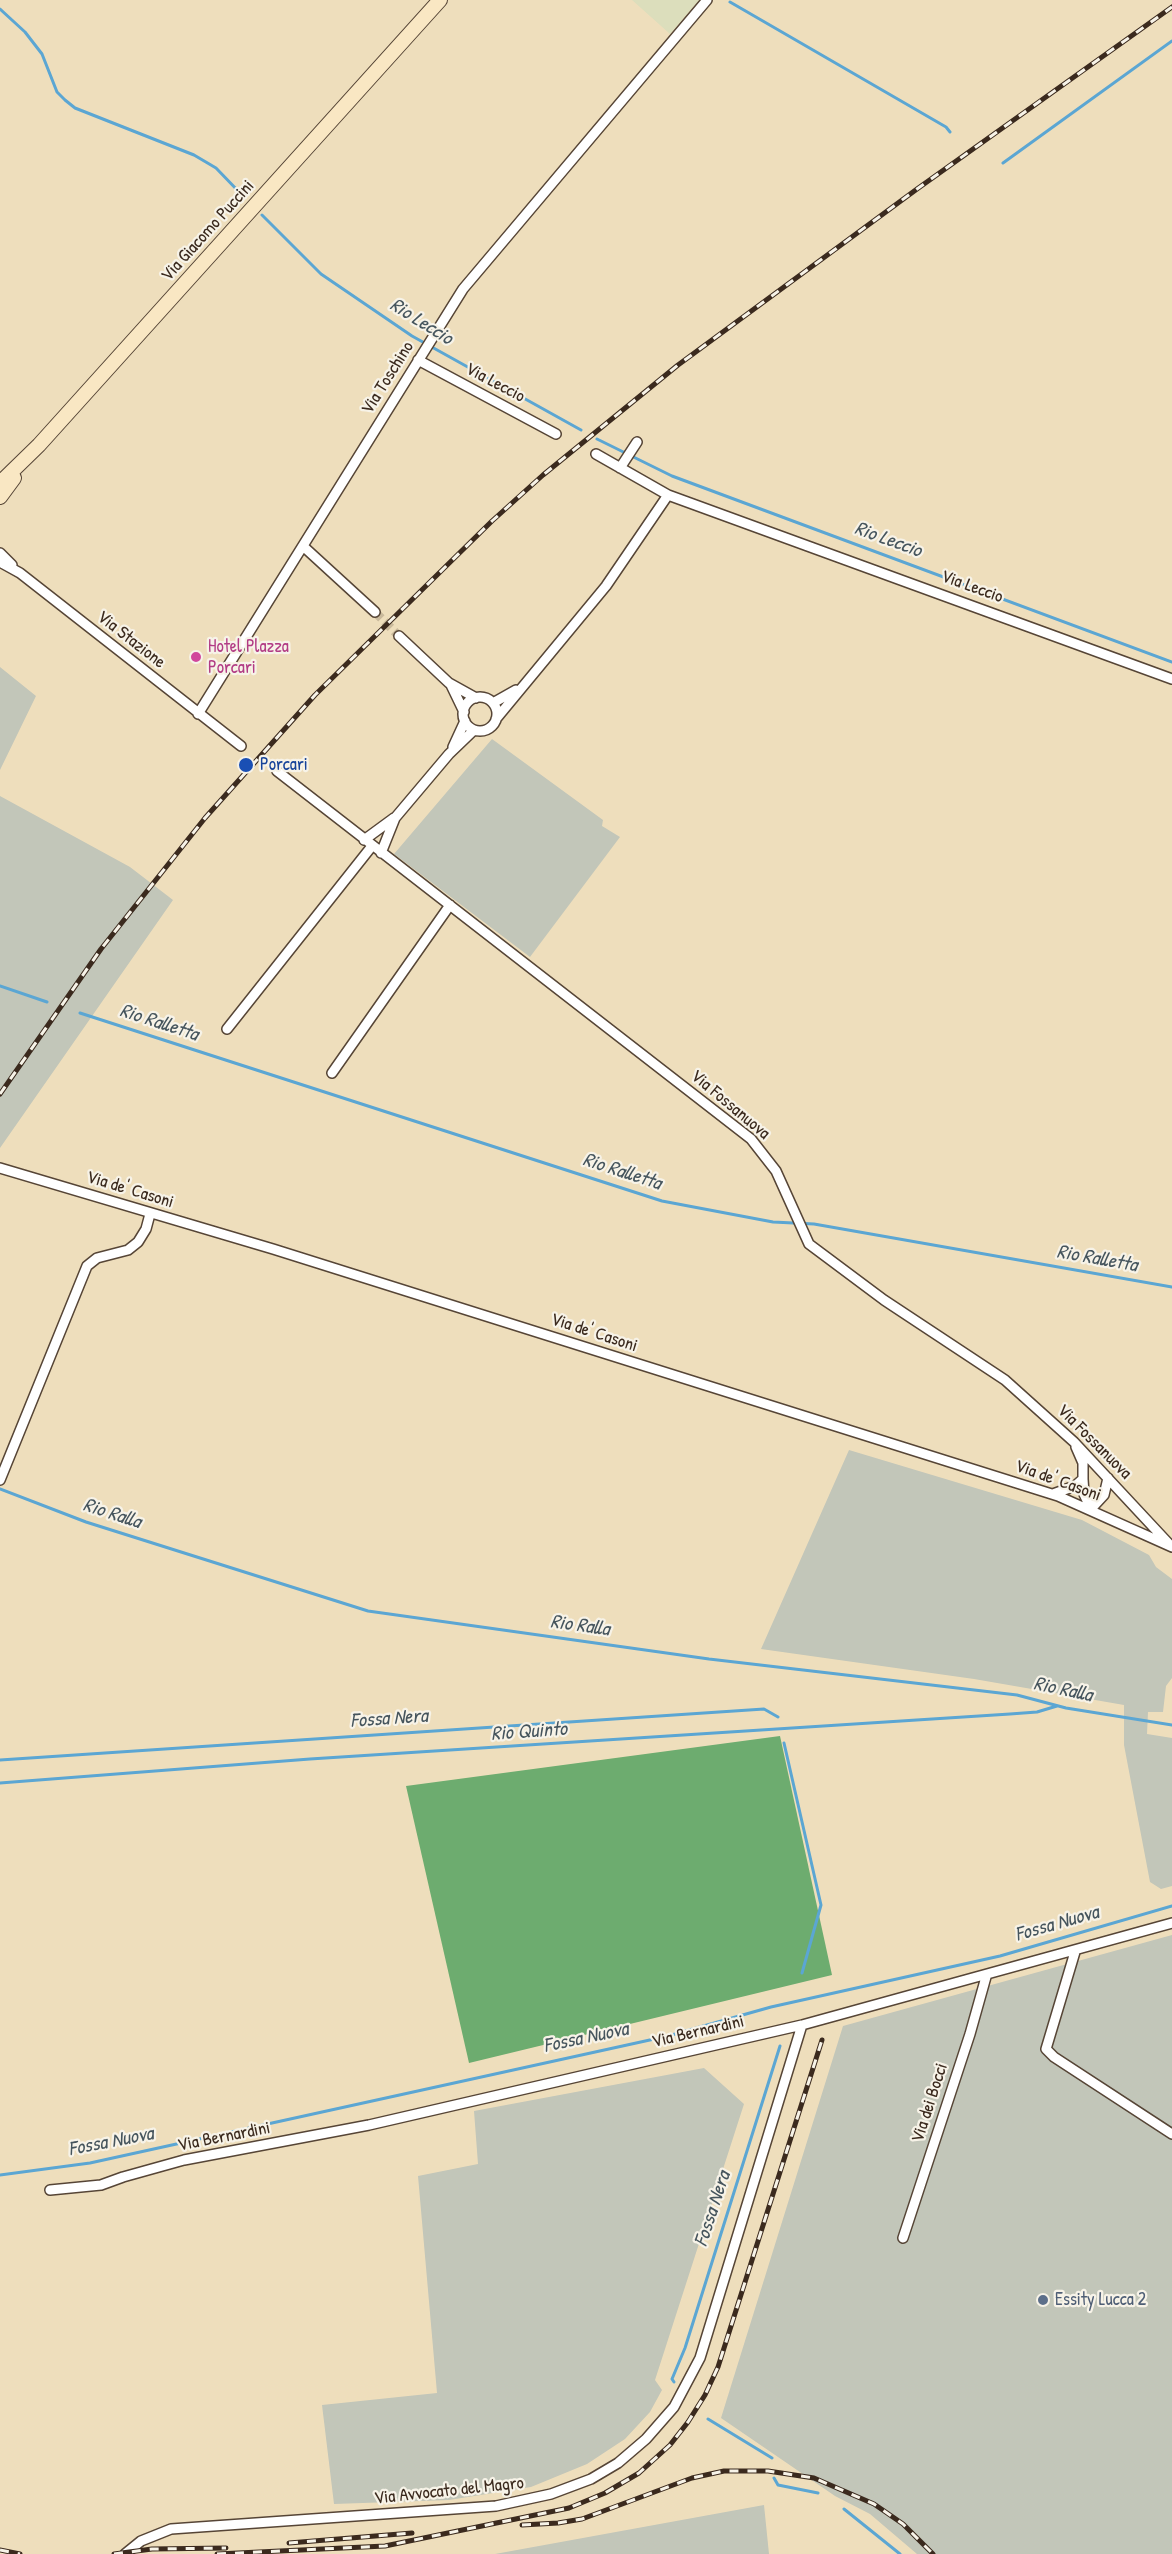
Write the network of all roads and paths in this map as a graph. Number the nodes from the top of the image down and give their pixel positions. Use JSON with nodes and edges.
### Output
{"nodes":[{"id":1,"x":440,"y":0,"type":"edge"},
{"id":2,"x":707,"y":0,"type":"edge"},
{"id":3,"x":418,"y":360,"type":"junction"},
{"id":4,"x":556,"y":434,"type":"dead end"},
{"id":5,"x":39,"y":445,"type":"junction"},
{"id":6,"x":635,"y":445,"type":"dead end"},
{"id":7,"x":596,"y":453,"type":"dead end"},
{"id":8,"x":620,"y":468,"type":"junction"},
{"id":9,"x":0,"y":483,"type":"edge"},
{"id":10,"x":668,"y":495,"type":"junction"},
{"id":11,"x":0,"y":497,"type":"edge"},
{"id":12,"x":304,"y":547,"type":"junction"},
{"id":13,"x":0,"y":553,"type":"edge"},
{"id":14,"x":0,"y":562,"type":"edge"},
{"id":15,"x":20,"y":573,"type":"junction"},
{"id":16,"x":375,"y":612,"type":"tunnel mouth"},
{"id":17,"x":399,"y":636,"type":"tunnel mouth"},
{"id":18,"x":1172,"y":679,"type":"edge"},
{"id":19,"x":449,"y":683,"type":"junction"},
{"id":20,"x":520,"y":687,"type":"junction"},
{"id":21,"x":476,"y":698,"type":"junction"},
{"id":22,"x":493,"y":703,"type":"junction"},
{"id":23,"x":198,"y":714,"type":"junction"},
{"id":24,"x":464,"y":716,"type":"junction"},
{"id":25,"x":496,"y":719,"type":"junction"},
{"id":26,"x":474,"y":730,"type":"junction"},
{"id":27,"x":241,"y":746,"type":"dead end"},
{"id":28,"x":449,"y":754,"type":"junction"},
{"id":29,"x":277,"y":771,"type":"dead end"},
{"id":30,"x":396,"y":817,"type":"junction"},
{"id":31,"x":368,"y":843,"type":"junction"},
{"id":32,"x":381,"y":853,"type":"junction"},
{"id":33,"x":450,"y":905,"type":"junction"},
{"id":34,"x":227,"y":1029,"type":"dead end"},
{"id":35,"x":332,"y":1072,"type":"dead end"},
{"id":36,"x":0,"y":1168,"type":"edge"},
{"id":37,"x":150,"y":1214,"type":"junction"},
{"id":38,"x":1074,"y":1442,"type":"junction"},
{"id":39,"x":1108,"y":1478,"type":"junction"},
{"id":40,"x":1083,"y":1479,"type":"junction"},
{"id":41,"x":0,"y":1480,"type":"edge"},
{"id":42,"x":1051,"y":1494,"type":"junction"},
{"id":43,"x":1091,"y":1509,"type":"junction"},
{"id":44,"x":1172,"y":1547,"type":"edge"},
{"id":45,"x":1172,"y":1923,"type":"edge"},
{"id":46,"x":1075,"y":1952,"type":"junction"},
{"id":47,"x":986,"y":1977,"type":"junction"},
{"id":48,"x":802,"y":2025,"type":"junction"},
{"id":49,"x":1172,"y":2134,"type":"edge"},
{"id":50,"x":51,"y":2190,"type":"dead end"},
{"id":51,"x":903,"y":2238,"type":"dead end"},
{"id":52,"x":125,"y":2554,"type":"edge"}],
"edges":[{"from":1,"to":5,"type":"main road","name":"Via Giacomo Puccini"},
{"from":2,"to":3,"type":"street","name":"Via Toschino"},
{"from":3,"to":4,"type":"street","name":"Via Leccio"},
{"from":3,"to":12,"type":"street","name":"Via Toschino"},
{"from":5,"to":9,"type":"main road","name":"Via Giacomo Puccini"},
{"from":5,"to":11,"type":"main road"},
{"from":6,"to":8,"type":"street"},
{"from":7,"to":8,"type":"street","name":"Via Leccio"},
{"from":8,"to":10,"type":"street","name":"Via Leccio"},
{"from":10,"to":18,"type":"street","name":"Via Leccio"},
{"from":10,"to":20,"type":"street"},
{"from":12,"to":16,"type":"street"},
{"from":12,"to":23,"type":"street","name":"Via Toschino"},
{"from":13,"to":15,"type":"street"},
{"from":14,"to":15,"type":"street","name":"Via Stazione"},
{"from":15,"to":23,"type":"street","name":"Via Stazione"},
{"from":17,"to":19,"type":"street"},
{"from":19,"to":21,"type":"street"},
{"from":19,"to":24,"type":"street"},
{"from":20,"to":22,"type":"street"},
{"from":20,"to":25,"type":"street"},
{"from":21,"to":22,"type":"street"},
{"from":21,"to":24,"type":"street"},
{"from":22,"to":25,"type":"street"},
{"from":23,"to":27,"type":"street","name":"Via Stazione"},
{"from":24,"to":26,"type":"street"},
{"from":24,"to":28,"type":"street"},
{"from":25,"to":26,"type":"street"},
{"from":26,"to":28,"type":"street"},
{"from":28,"to":30,"type":"street"},
{"from":29,"to":31,"type":"street","name":"Via Fossanuova"},
{"from":30,"to":31,"type":"street"},
{"from":30,"to":32,"type":"street"},
{"from":31,"to":32,"type":"street","name":"Via Fossanuova"},
{"from":31,"to":34,"type":"street"},
{"from":32,"to":33,"type":"street","name":"Via Fossanuova"},
{"from":33,"to":35,"type":"street"},
{"from":33,"to":38,"type":"street","name":"Via Fossanuova"},
{"from":36,"to":37,"type":"street","name":"Via de' Casoni"},
{"from":37,"to":41,"type":"street"},
{"from":37,"to":42,"type":"street","name":"Via de' Casoni"},
{"from":38,"to":39,"type":"street","name":"Via Fossanuova"},
{"from":38,"to":40,"type":"street"},
{"from":39,"to":43,"type":"street"},
{"from":39,"to":44,"type":"street","name":"Via Fossanuova"},
{"from":40,"to":42,"type":"street"},
{"from":40,"to":43,"type":"street"},
{"from":42,"to":43,"type":"street","name":"Via de' Casoni"},
{"from":43,"to":44,"type":"street","name":"Via de' Casoni"},
{"from":45,"to":46,"type":"street","name":"Via Bernardini"},
{"from":46,"to":47,"type":"street","name":"Via Bernardini"},
{"from":46,"to":49,"type":"street"},
{"from":47,"to":48,"type":"street","name":"Via Bernardini"},
{"from":47,"to":51,"type":"street","name":"Via dei Bocci"},
{"from":48,"to":50,"type":"street","name":"Via Bernardini"},
{"from":48,"to":52,"type":"street","name":"Via Avvocato del Magro"}]}
